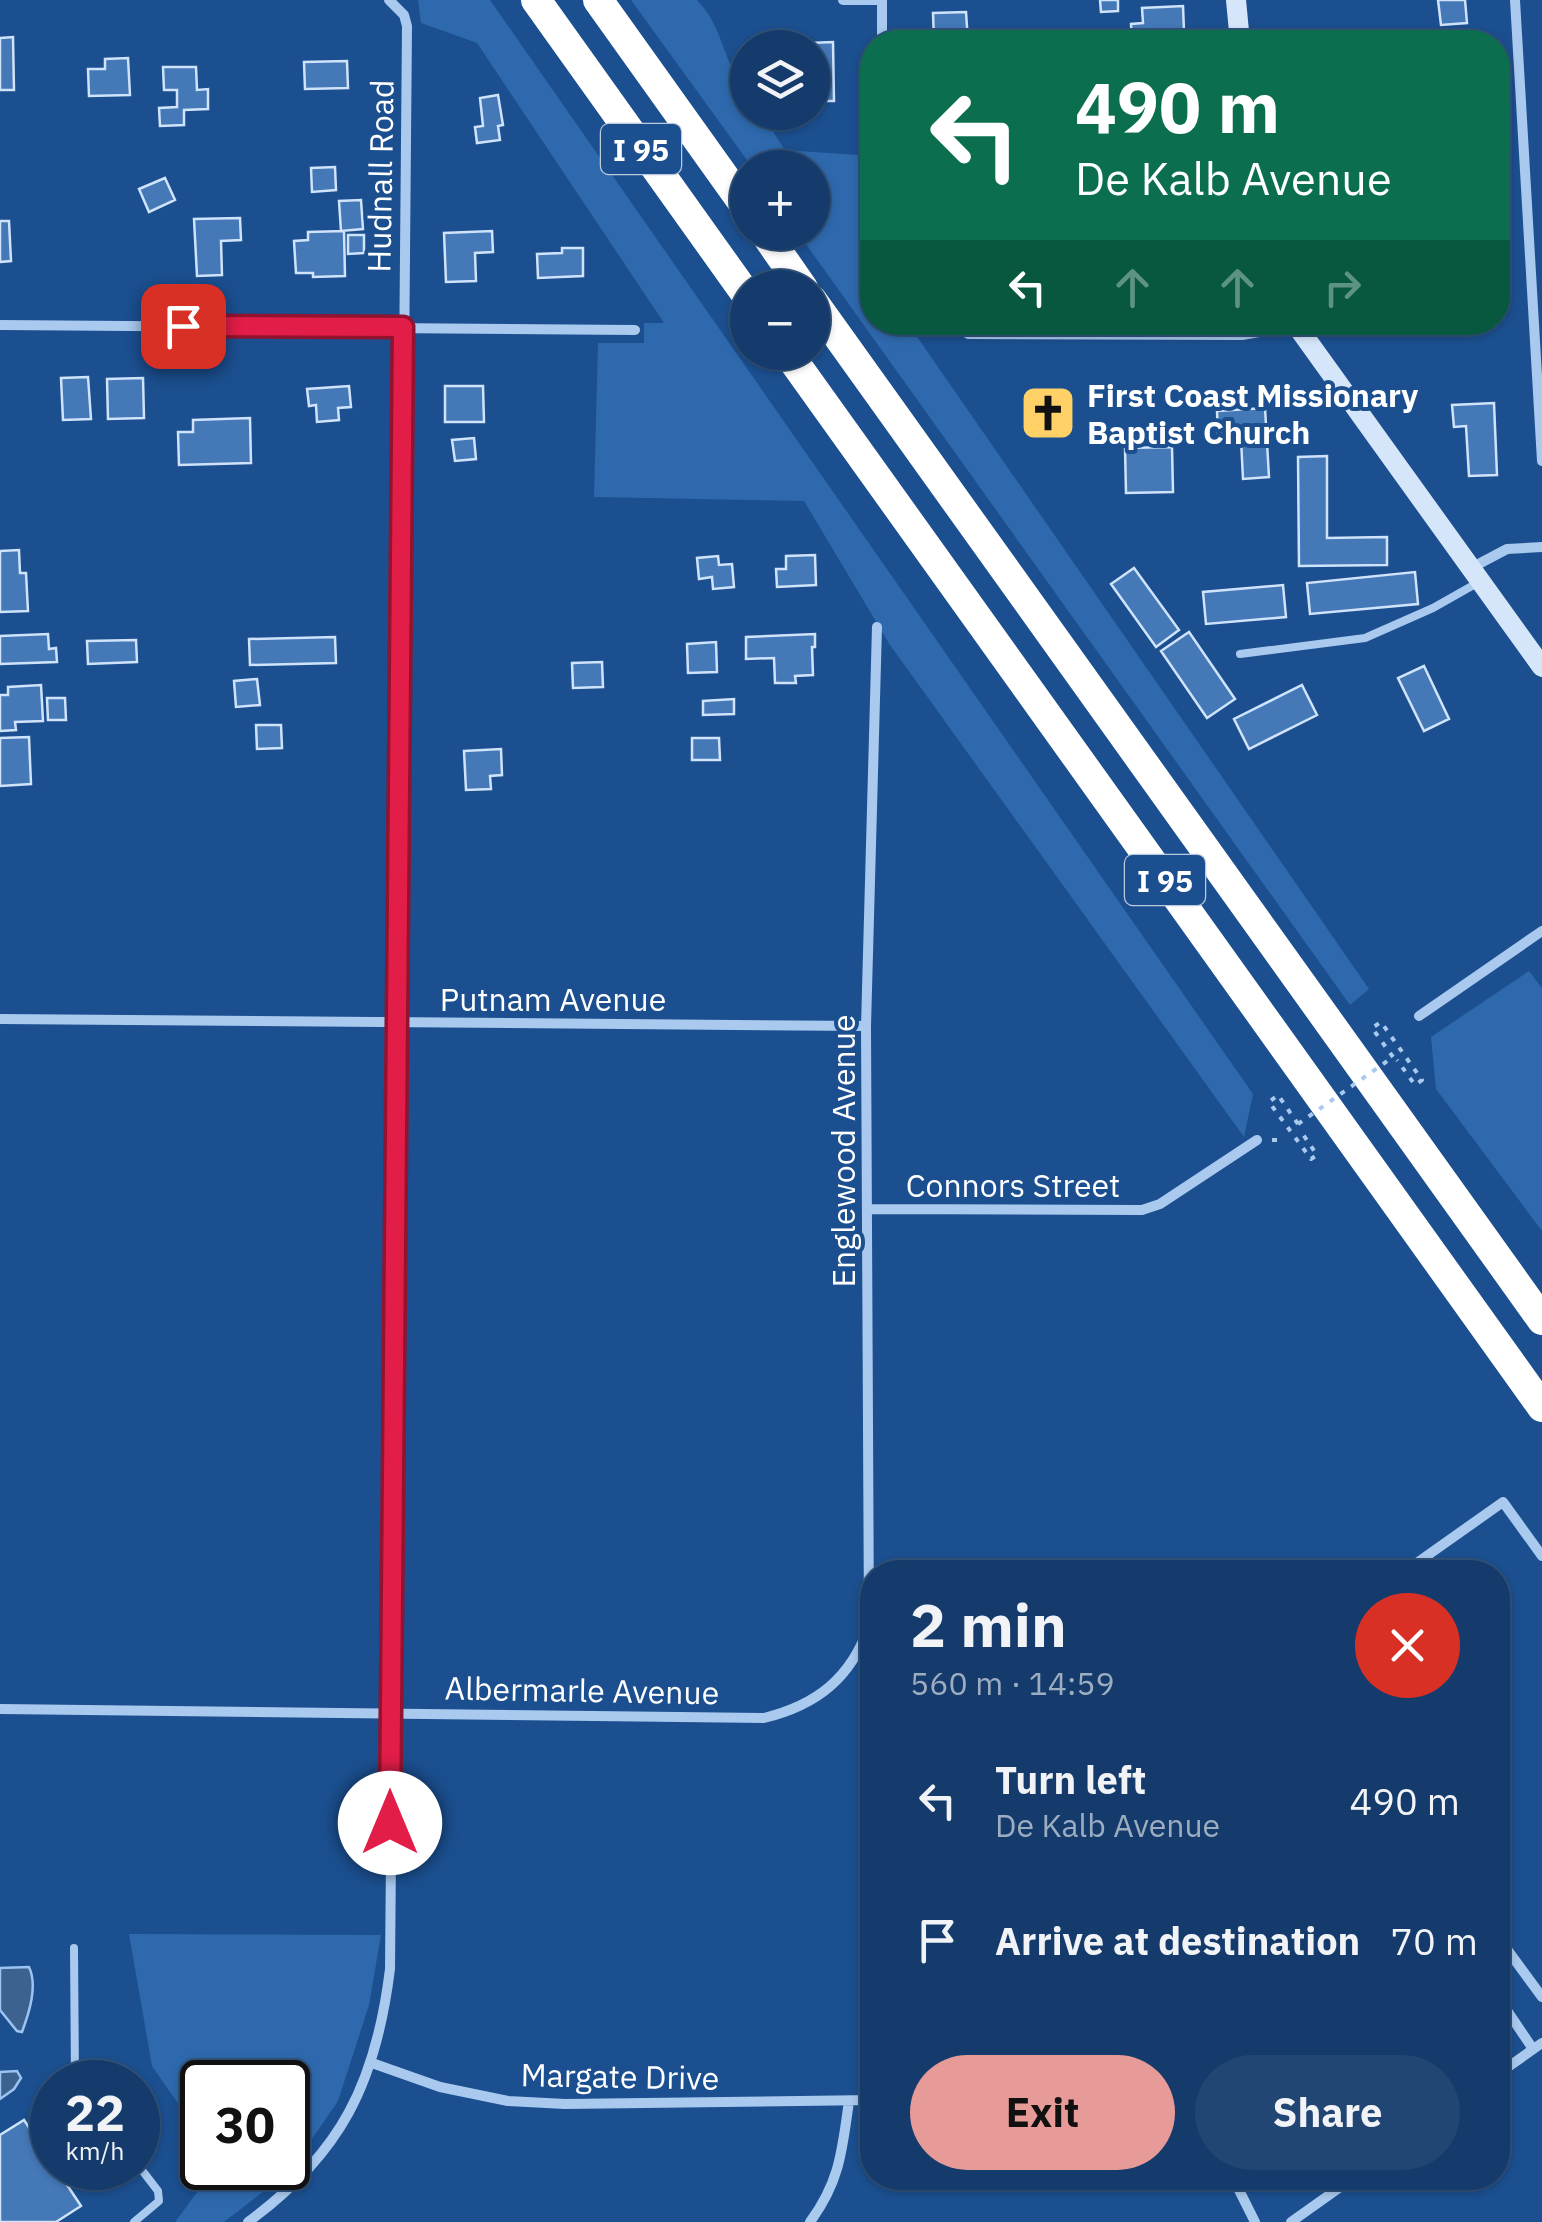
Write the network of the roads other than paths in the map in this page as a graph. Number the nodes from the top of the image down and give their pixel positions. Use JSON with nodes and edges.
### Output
{"nodes":[{"id":1,"x":536,"y":0,"type":"edge"},
{"id":2,"x":598,"y":0,"type":"edge"},
{"id":3,"x":843,"y":0,"type":"edge"},
{"id":4,"x":882,"y":0,"type":"edge"},
{"id":5,"x":1236,"y":0,"type":"edge"},
{"id":6,"x":1516,"y":0,"type":"edge"},
{"id":7,"x":392,"y":2,"type":"edge"},
{"id":8,"x":882,"y":30,"type":"edge"},
{"id":9,"x":1239,"y":30,"type":"edge"},
{"id":10,"x":730,"y":185,"type":"edge"},
{"id":11,"x":730,"y":272,"type":"edge"},
{"id":12,"x":0,"y":325,"type":"edge"},
{"id":13,"x":830,"y":325,"type":"edge"},
{"id":14,"x":403,"y":327,"type":"junction"},
{"id":15,"x":635,"y":330,"type":"dead end"},
{"id":16,"x":1303,"y":335,"type":"edge"},
{"id":17,"x":801,"y":370,"type":"edge"},
{"id":18,"x":1542,"y":460,"type":"edge"},
{"id":19,"x":1542,"y":548,"type":"edge"},
{"id":20,"x":1474,"y":575,"type":"junction"},
{"id":21,"x":878,"y":627,"type":"dead end"},
{"id":22,"x":1240,"y":654,"type":"dead end"},
{"id":23,"x":1540,"y":660,"type":"edge"},
{"id":24,"x":1542,"y":931,"type":"edge"},
{"id":25,"x":1420,"y":1016,"type":"dead end"},
{"id":26,"x":0,"y":1020,"type":"edge"},
{"id":27,"x":396,"y":1024,"type":"junction"},
{"id":28,"x":866,"y":1026,"type":"junction"},
{"id":29,"x":1258,"y":1140,"type":"dead end"},
{"id":30,"x":869,"y":1209,"type":"junction"},
{"id":31,"x":1542,"y":1320,"type":"edge"},
{"id":32,"x":1542,"y":1407,"type":"edge"},
{"id":33,"x":1542,"y":1556,"type":"edge"},
{"id":34,"x":868,"y":1560,"type":"edge"},
{"id":35,"x":1421,"y":1560,"type":"edge"},
{"id":36,"x":860,"y":1645,"type":"edge"},
{"id":37,"x":849,"y":1670,"type":"joint"},
{"id":38,"x":0,"y":1708,"type":"edge"},
{"id":39,"x":391,"y":1713,"type":"junction"},
{"id":40,"x":74,"y":1948,"type":"dead end"},
{"id":41,"x":1510,"y":1953,"type":"edge"},
{"id":42,"x":1542,"y":1997,"type":"edge"},
{"id":43,"x":1510,"y":2012,"type":"edge"},
{"id":44,"x":1537,"y":2046,"type":"edge"},
{"id":45,"x":75,"y":2060,"type":"edge"},
{"id":46,"x":372,"y":2063,"type":"junction"},
{"id":47,"x":1510,"y":2065,"type":"edge"},
{"id":48,"x":849,"y":2101,"type":"junction"},
{"id":49,"x":860,"y":2101,"type":"edge"},
{"id":50,"x":157,"y":2190,"type":"edge"},
{"id":51,"x":1239,"y":2190,"type":"edge"},
{"id":52,"x":1337,"y":2190,"type":"edge"},
{"id":53,"x":137,"y":2221,"type":"edge"},
{"id":54,"x":248,"y":2222,"type":"edge"},
{"id":55,"x":810,"y":2222,"type":"edge"},
{"id":56,"x":1255,"y":2222,"type":"edge"},
{"id":57,"x":1292,"y":2222,"type":"edge"}],
"edges":[{"from":1,"to":11,"type":"highway","number":"I 95"},
{"from":2,"to":10,"type":"highway","number":"I 95"},
{"from":3,"to":4,"type":"street"},
{"from":4,"to":8,"type":"street"},
{"from":5,"to":9,"type":"main road"},
{"from":6,"to":18,"type":"street"},
{"from":7,"to":14,"type":"street","name":"Hudnall Road"},
{"from":12,"to":14,"type":"street"},
{"from":13,"to":31,"type":"highway","number":"I 95"},
{"from":14,"to":15,"type":"street"},
{"from":14,"to":27,"type":"street","name":"Hudnall Road"},
{"from":16,"to":20,"type":"main road"},
{"from":17,"to":32,"type":"highway","number":"I 95"},
{"from":19,"to":20,"type":"street"},
{"from":20,"to":22,"type":"lane"},
{"from":20,"to":23,"type":"main road"},
{"from":21,"to":28,"type":"street","name":"Englewood Avenue"},
{"from":24,"to":25,"type":"street"},
{"from":26,"to":27,"type":"street","name":"Putnam Avenue"},
{"from":27,"to":28,"type":"street","name":"Putnam Avenue"},
{"from":27,"to":39,"type":"street","name":"Hudnall Road"},
{"from":28,"to":30,"type":"street","name":"Englewood Avenue"},
{"from":29,"to":30,"type":"street","name":"Connors Street"},
{"from":30,"to":34,"type":"street","name":"Englewood Avenue"},
{"from":33,"to":35,"type":"street"},
{"from":36,"to":37,"type":"street","name":"Englewood Avenue"},
{"from":37,"to":39,"type":"street","name":"Albermarle Avenue"},
{"from":38,"to":39,"type":"street","name":"Albermarle Avenue"},
{"from":39,"to":46,"type":"street","name":"Hudnall Road"},
{"from":40,"to":45,"type":"lane"},
{"from":41,"to":42,"type":"street"},
{"from":43,"to":44,"type":"street"},
{"from":44,"to":47,"type":"street"},
{"from":46,"to":48,"type":"street","name":"Margate Drive"},
{"from":46,"to":54,"type":"street","name":"Hudnall Road"},
{"from":48,"to":49,"type":"street","name":"Margate Drive"},
{"from":48,"to":55,"type":"street"},
{"from":50,"to":53,"type":"lane"},
{"from":51,"to":56,"type":"street"},
{"from":52,"to":57,"type":"street"}]}
